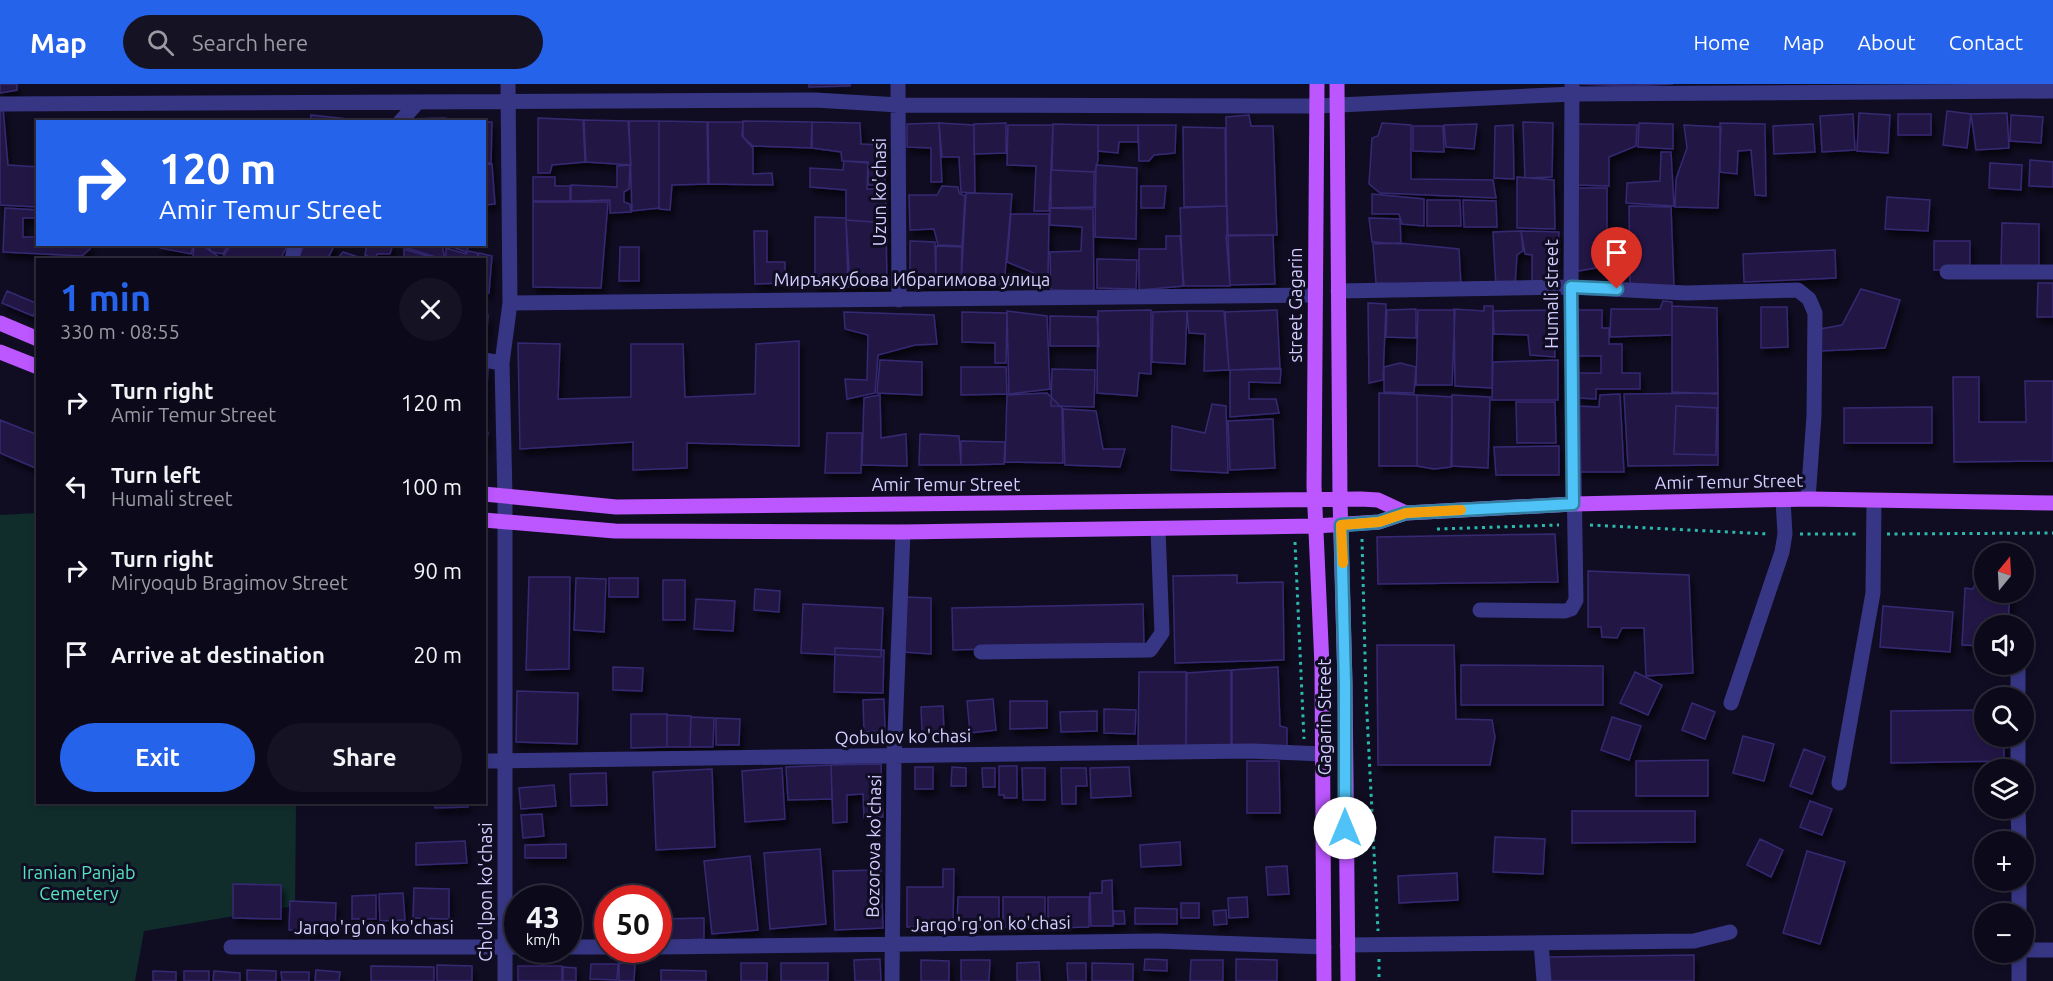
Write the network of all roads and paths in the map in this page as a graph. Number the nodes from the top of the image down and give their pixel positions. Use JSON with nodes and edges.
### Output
{"nodes":[{"id":1,"x":508,"y":84,"type":"edge"},
{"id":2,"x":898,"y":84,"type":"edge"},
{"id":3,"x":1317,"y":84,"type":"edge"},
{"id":4,"x":1337,"y":84,"type":"edge"},
{"id":5,"x":1828,"y":88,"type":"edge"},
{"id":6,"x":1572,"y":89,"type":"edge"},
{"id":7,"x":2053,"y":91,"type":"edge"},
{"id":8,"x":507,"y":100,"type":"junction"},
{"id":9,"x":418,"y":102,"type":"junction"},
{"id":10,"x":0,"y":104,"type":"edge"},
{"id":11,"x":899,"y":105,"type":"junction"},
{"id":12,"x":1337,"y":105,"type":"junction"},
{"id":13,"x":1317,"y":106,"type":"junction"},
{"id":14,"x":402,"y":120,"type":"edge"},
{"id":15,"x":1947,"y":272,"type":"dead end"},
{"id":16,"x":2053,"y":272,"type":"edge"},
{"id":17,"x":1571,"y":287,"type":"junction"},
{"id":18,"x":1338,"y":291,"type":"junction"},
{"id":19,"x":1315,"y":295,"type":"junction"},
{"id":20,"x":899,"y":300,"type":"junction"},
{"id":21,"x":510,"y":303,"type":"junction"},
{"id":22,"x":0,"y":323,"type":"edge"},
{"id":23,"x":36,"y":338,"type":"edge"},
{"id":24,"x":0,"y":351,"type":"edge"},
{"id":25,"x":486,"y":360,"type":"edge"},
{"id":26,"x":502,"y":363,"type":"junction"},
{"id":27,"x":36,"y":366,"type":"edge"},
{"id":28,"x":486,"y":494,"type":"edge"},
{"id":29,"x":505,"y":497,"type":"junction"},
{"id":30,"x":1808,"y":499,"type":"junction"},
{"id":31,"x":1340,"y":500,"type":"junction"},
{"id":32,"x":1783,"y":500,"type":"junction"},
{"id":33,"x":1315,"y":501,"type":"junction"},
{"id":34,"x":1874,"y":501,"type":"junction"},
{"id":35,"x":2053,"y":503,"type":"edge"},
{"id":36,"x":1573,"y":504,"type":"junction"},
{"id":37,"x":1406,"y":513,"type":"junction"},
{"id":38,"x":486,"y":520,"type":"edge"},
{"id":39,"x":505,"y":523,"type":"junction"},
{"id":40,"x":1361,"y":523,"type":"junction"},
{"id":41,"x":1574,"y":524,"type":"junction"},
{"id":42,"x":1341,"y":525,"type":"junction"},
{"id":43,"x":1315,"y":526,"type":"junction"},
{"id":44,"x":1294,"y":527,"type":"junction"},
{"id":45,"x":1158,"y":529,"type":"junction"},
{"id":46,"x":1432,"y":529,"type":"dead end"},
{"id":47,"x":903,"y":532,"type":"junction"},
{"id":48,"x":2053,"y":533,"type":"edge"},
{"id":49,"x":1785,"y":534,"type":"junction"},
{"id":50,"x":1874,"y":534,"type":"junction"},
{"id":51,"x":1480,"y":610,"type":"dead end"},
{"id":52,"x":981,"y":652,"type":"dead end"},
{"id":53,"x":1731,"y":703,"type":"dead end"},
{"id":54,"x":1305,"y":752,"type":"junction"},
{"id":55,"x":1323,"y":754,"type":"junction"},
{"id":56,"x":894,"y":757,"type":"junction"},
{"id":57,"x":486,"y":761,"type":"edge"},
{"id":58,"x":506,"y":761,"type":"junction"},
{"id":59,"x":1839,"y":783,"type":"dead end"},
{"id":60,"x":509,"y":885,"type":"edge"},
{"id":61,"x":1730,"y":932,"type":"dead end"},
{"id":62,"x":1541,"y":943,"type":"junction"},
{"id":63,"x":1347,"y":945,"type":"junction"},
{"id":64,"x":891,"y":946,"type":"junction"},
{"id":65,"x":1379,"y":946,"type":"junction"},
{"id":66,"x":231,"y":947,"type":"dead end"},
{"id":67,"x":672,"y":947,"type":"edge"},
{"id":68,"x":1324,"y":947,"type":"junction"},
{"id":69,"x":504,"y":948,"type":"edge"},
{"id":70,"x":2034,"y":950,"type":"edge"},
{"id":71,"x":2053,"y":950,"type":"edge"},
{"id":72,"x":508,"y":963,"type":"edge"},
{"id":73,"x":2019,"y":963,"type":"edge"},
{"id":74,"x":505,"y":981,"type":"edge"},
{"id":75,"x":892,"y":981,"type":"edge"},
{"id":76,"x":1324,"y":981,"type":"edge"},
{"id":77,"x":1348,"y":981,"type":"edge"},
{"id":78,"x":1379,"y":981,"type":"edge"},
{"id":79,"x":1544,"y":981,"type":"edge"},
{"id":80,"x":2019,"y":981,"type":"edge"}],
"edges":[{"from":1,"to":8,"type":"street","name":"Cho'lpon ko'chasi"},
{"from":2,"to":11,"type":"street","name":"Uzun ko'chasi"},
{"from":3,"to":13,"type":"main road","name":"street Gagarin"},
{"from":4,"to":12,"type":"main road"},
{"from":5,"to":6,"type":"street"},
{"from":5,"to":7,"type":"street"},
{"from":6,"to":12,"type":"street"},
{"from":6,"to":17,"type":"street","name":"Humali street"},
{"from":8,"to":9,"type":"street"},
{"from":8,"to":11,"type":"street"},
{"from":8,"to":21,"type":"street","name":"Cho'lpon ko'chasi"},
{"from":9,"to":10,"type":"street"},
{"from":9,"to":14,"type":"street"},
{"from":11,"to":13,"type":"street"},
{"from":11,"to":20,"type":"street","name":"Uzun ko'chasi"},
{"from":12,"to":13,"type":"street"},
{"from":12,"to":18,"type":"main road"},
{"from":13,"to":19,"type":"main road","name":"street Gagarin"},
{"from":15,"to":16,"type":"street"},
{"from":17,"to":18,"type":"street"},
{"from":17,"to":30,"type":"street"},
{"from":17,"to":36,"type":"street","name":"Humali street"},
{"from":18,"to":31,"type":"main road"},
{"from":19,"to":20,"type":"street","name":"Миръякубова Ибрагимова улица"},
{"from":19,"to":33,"type":"main road","name":"street Gagarin"},
{"from":20,"to":21,"type":"street","name":"Миръякубова Ибрагимова улица"},
{"from":21,"to":26,"type":"street","name":"Cho'lpon ko'chasi"},
{"from":22,"to":23,"type":"main road"},
{"from":24,"to":27,"type":"main road"},
{"from":25,"to":26,"type":"street"},
{"from":26,"to":29,"type":"street","name":"Cho'lpon ko'chasi"},
{"from":28,"to":29,"type":"main road","name":"Amir Temur Street"},
{"from":29,"to":33,"type":"main road","name":"Amir Temur Street"},
{"from":29,"to":39,"type":"street","name":"Cho'lpon ko'chasi"},
{"from":30,"to":32,"type":"main road","name":"Amir Temur Street"},
{"from":30,"to":34,"type":"main road","name":"Amir Temur Street"},
{"from":31,"to":33,"type":"main road","name":"Amir Temur Street"},
{"from":31,"to":37,"type":"main road","name":"Amir Temur Street"},
{"from":31,"to":42,"type":"main road"},
{"from":32,"to":36,"type":"main road","name":"Amir Temur Street"},
{"from":32,"to":49,"type":"street"},
{"from":33,"to":43,"type":"main road","name":"street Gagarin"},
{"from":34,"to":35,"type":"main road","name":"Amir Temur Street"},
{"from":34,"to":50,"type":"street"},
{"from":36,"to":37,"type":"main road","name":"Amir Temur Street"},
{"from":36,"to":41,"type":"street","name":"Humali street"},
{"from":37,"to":40,"type":"main road","name":"Amir Temur Street"},
{"from":38,"to":39,"type":"main road","name":"Amir Temur Street"},
{"from":39,"to":47,"type":"main road","name":"Amir Temur Street"},
{"from":39,"to":58,"type":"street","name":"Cho'lpon ko'chasi"},
{"from":40,"to":42,"type":"main road","name":"Amir Temur Street"},
{"from":40,"to":65,"type":"path"},
{"from":41,"to":46,"type":"path"},
{"from":41,"to":49,"type":"path"},
{"from":41,"to":51,"type":"street","name":"Humali street"},
{"from":42,"to":43,"type":"main road","name":"Amir Temur Street"},
{"from":42,"to":63,"type":"main road","name":"Gagarin Street"},
{"from":43,"to":44,"type":"main road","name":"Amir Temur Street"},
{"from":43,"to":55,"type":"main road","name":"Gagarin Street"},
{"from":44,"to":45,"type":"main road","name":"Amir Temur Street"},
{"from":44,"to":54,"type":"path"},
{"from":45,"to":47,"type":"main road","name":"Amir Temur Street"},
{"from":45,"to":52,"type":"street"},
{"from":47,"to":56,"type":"street","name":"Bozorova ko'chasi"},
{"from":48,"to":50,"type":"path"},
{"from":49,"to":50,"type":"path"},
{"from":49,"to":53,"type":"street"},
{"from":50,"to":59,"type":"street"},
{"from":54,"to":55,"type":"street","name":"Qobulov ko'chasi"},
{"from":54,"to":56,"type":"street","name":"Qobulov ko'chasi"},
{"from":55,"to":68,"type":"main road","name":"Gagarin Street"},
{"from":56,"to":58,"type":"street","name":"Qobulov ko'chasi"},
{"from":56,"to":64,"type":"street","name":"Bozorova ko'chasi"},
{"from":57,"to":58,"type":"street","name":"Qobulov ko'chasi"},
{"from":58,"to":60,"type":"street","name":"Cho'lpon ko'chasi"},
{"from":61,"to":62,"type":"street"},
{"from":62,"to":65,"type":"street"},
{"from":62,"to":79,"type":"street"},
{"from":63,"to":65,"type":"street"},
{"from":63,"to":77,"type":"main road","name":"Gagarin Street"},
{"from":64,"to":67,"type":"street","name":"Jarqo'rg'on ko'chasi"},
{"from":64,"to":68,"type":"street","name":"Jarqo'rg'on ko'chasi"},
{"from":64,"to":75,"type":"street","name":"Bozorova ko'chasi"},
{"from":65,"to":78,"type":"path"},
{"from":66,"to":69,"type":"street","name":"Jarqo'rg'on ko'chasi"},
{"from":68,"to":76,"type":"main road","name":"Gagarin Street"},
{"from":70,"to":71,"type":"street"},
{"from":72,"to":74,"type":"street","name":"Cho'lpon ko'chasi"},
{"from":73,"to":80,"type":"street"}]}
